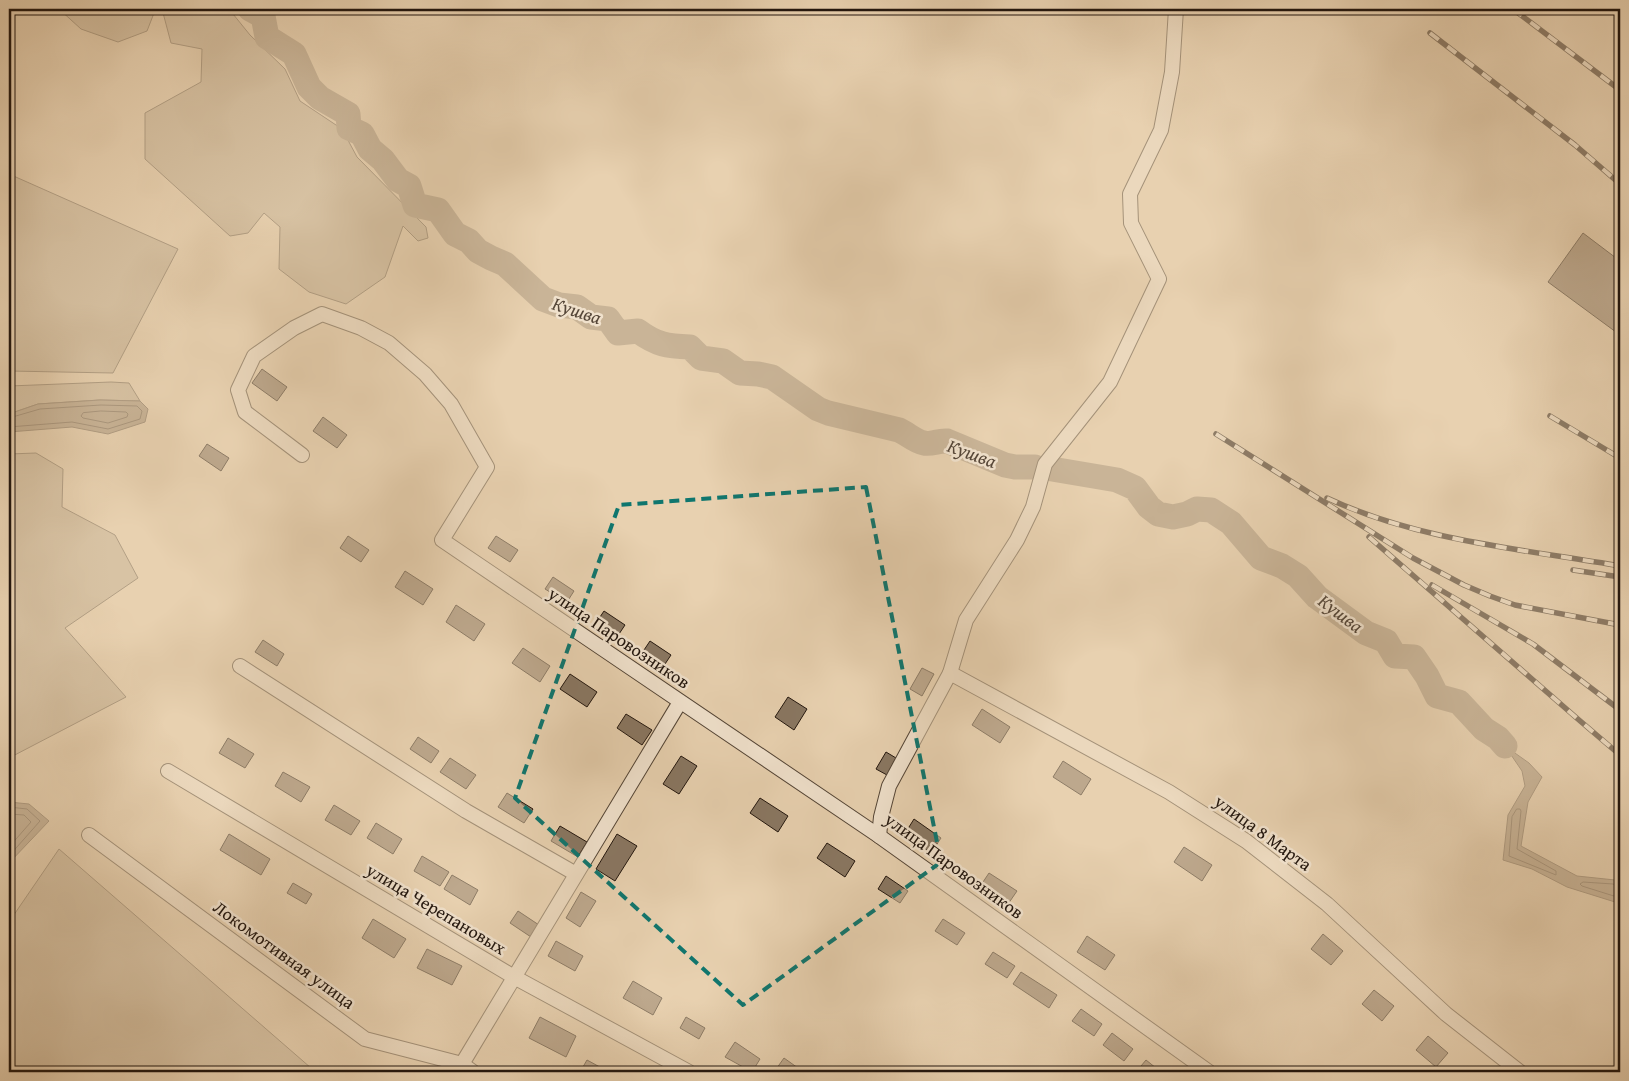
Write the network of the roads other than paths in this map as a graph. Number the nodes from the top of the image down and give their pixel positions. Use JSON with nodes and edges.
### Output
{"nodes":[{"id":1,"x":1176,"y":9,"type":"edge"},
{"id":2,"x":302,"y":455,"type":"dead end"},
{"id":3,"x":240,"y":666,"type":"dead end"},
{"id":4,"x":950,"y":672,"type":"junction"},
{"id":5,"x":680,"y":702,"type":"junction"},
{"id":6,"x":168,"y":771,"type":"dead end"},
{"id":7,"x":89,"y":834,"type":"dead end"},
{"id":8,"x":879,"y":836,"type":"junction"},
{"id":9,"x":576,"y":874,"type":"junction"},
{"id":10,"x":514,"y":978,"type":"junction"},
{"id":11,"x":467,"y":1068,"type":"edge"},
{"id":12,"x":689,"y":1072,"type":"edge"},
{"id":13,"x":1209,"y":1072,"type":"edge"},
{"id":14,"x":1520,"y":1072,"type":"edge"}],
"edges":[{"from":1,"to":4,"type":"street"},
{"from":2,"to":5,"type":"street","name":"улица Паровозников"},
{"from":3,"to":9,"type":"street"},
{"from":4,"to":8,"type":"street"},
{"from":4,"to":14,"type":"street","name":"улица 8 Марта"},
{"from":5,"to":8,"type":"street","name":"улица Паровозников"},
{"from":5,"to":9,"type":"street"},
{"from":6,"to":10,"type":"street","name":"улица Черепановых"},
{"from":7,"to":11,"type":"street","name":"Локомотивная улица"},
{"from":8,"to":13,"type":"street","name":"улица Паровозников"},
{"from":9,"to":10,"type":"street"},
{"from":10,"to":11,"type":"street"},
{"from":10,"to":12,"type":"street","name":"улица Черепановых"}]}
